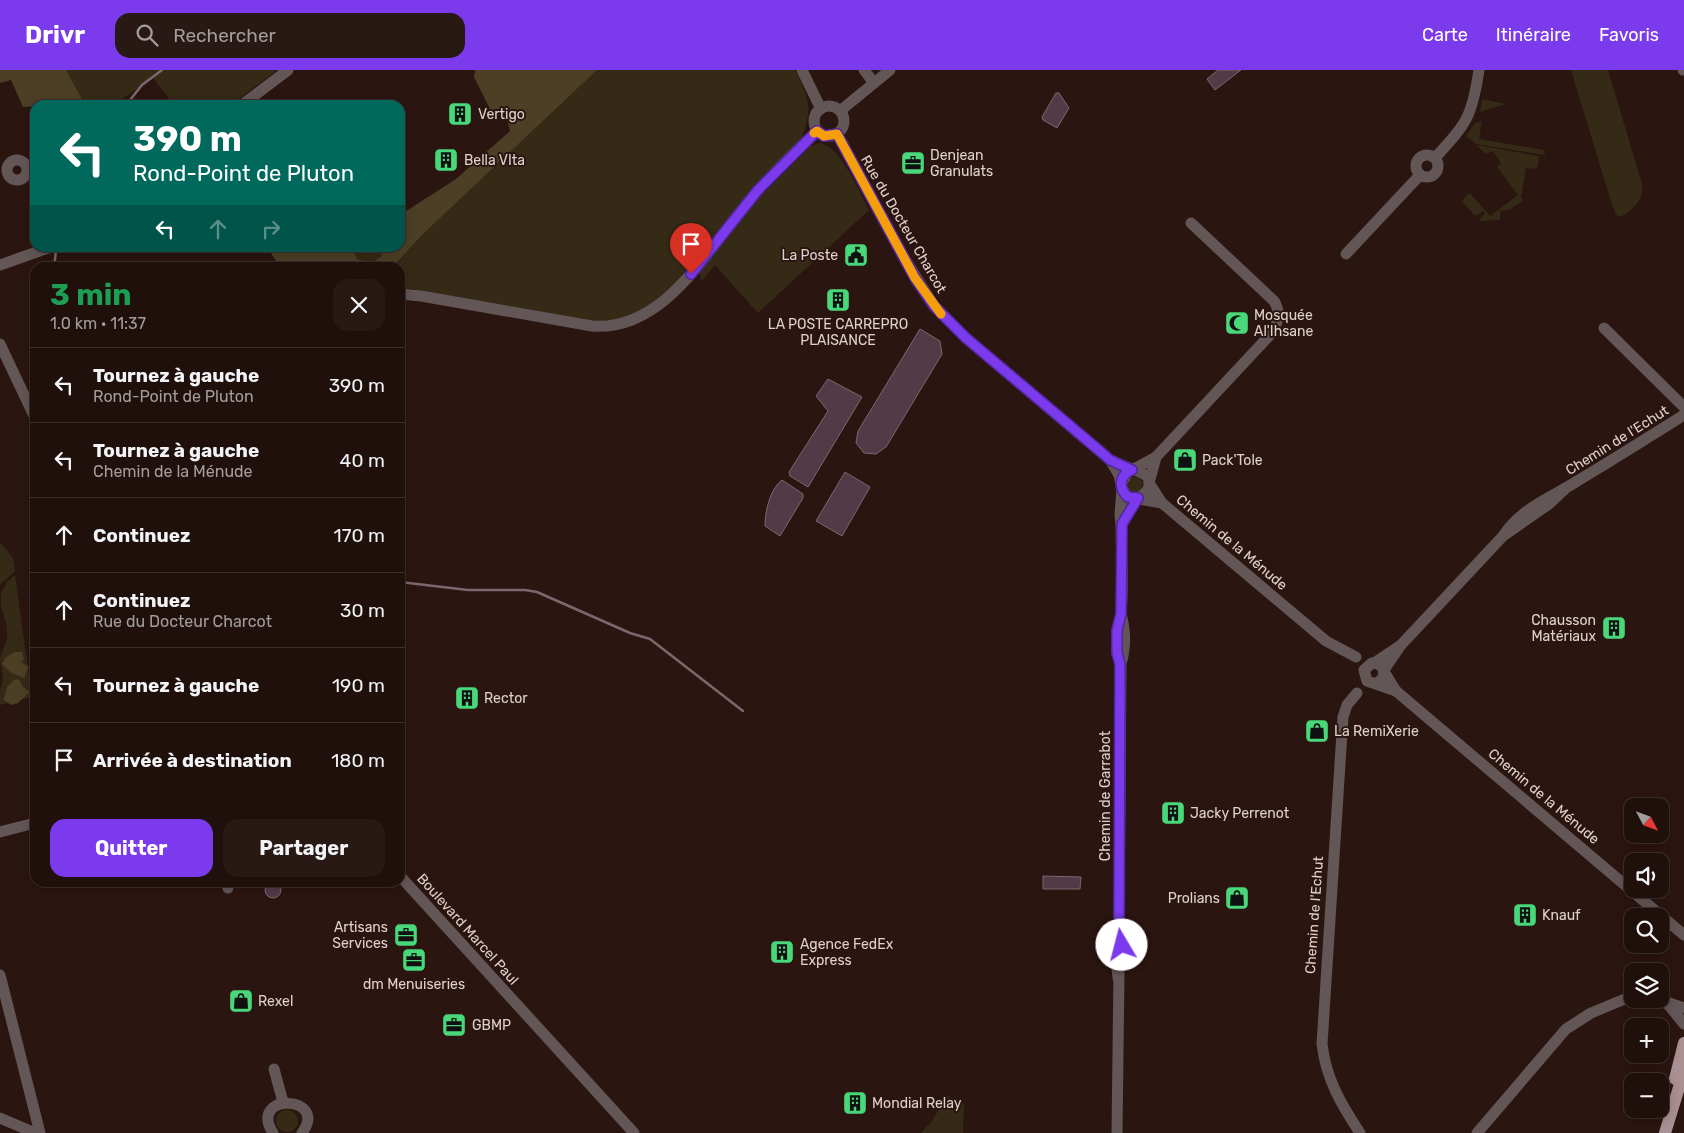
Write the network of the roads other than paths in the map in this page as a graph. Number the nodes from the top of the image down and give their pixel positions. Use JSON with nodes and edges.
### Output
{"nodes":[{"id":1,"x":288,"y":70,"type":"edge"},
{"id":2,"x":802,"y":70,"type":"edge"},
{"id":3,"x":864,"y":70,"type":"edge"},
{"id":4,"x":890,"y":70,"type":"edge"},
{"id":5,"x":1479,"y":70,"type":"edge"},
{"id":6,"x":874,"y":83,"type":"junction"},
{"id":7,"x":249,"y":100,"type":"edge"},
{"id":8,"x":821,"y":108,"type":"junction"},
{"id":9,"x":840,"y":111,"type":"junction"},
{"id":10,"x":817,"y":131,"type":"junction"},
{"id":11,"x":837,"y":134,"type":"junction"},
{"id":12,"x":1435,"y":158,"type":"junction"},
{"id":13,"x":1420,"y":175,"type":"junction"},
{"id":14,"x":1191,"y":223,"type":"dead end"},
{"id":15,"x":37,"y":252,"type":"edge"},
{"id":16,"x":1346,"y":254,"type":"dead end"},
{"id":17,"x":0,"y":265,"type":"edge"},
{"id":18,"x":405,"y":294,"type":"edge"},
{"id":19,"x":1604,"y":328,"type":"dead end"},
{"id":20,"x":0,"y":344,"type":"edge"},
{"id":21,"x":30,"y":407,"type":"edge"},
{"id":22,"x":1684,"y":407,"type":"edge"},
{"id":23,"x":1684,"y":415,"type":"edge"},
{"id":24,"x":1156,"y":457,"type":"junction"},
{"id":25,"x":1110,"y":460,"type":"junction"},
{"id":26,"x":1132,"y":470,"type":"junction"},
{"id":27,"x":1149,"y":483,"type":"junction"},
{"id":28,"x":1121,"y":486,"type":"junction"},
{"id":29,"x":1138,"y":498,"type":"junction"},
{"id":30,"x":1162,"y":503,"type":"junction"},
{"id":31,"x":1122,"y":524,"type":"junction"},
{"id":32,"x":1401,"y":645,"type":"junction"},
{"id":33,"x":1368,"y":668,"type":"junction"},
{"id":34,"x":1384,"y":672,"type":"junction"},
{"id":35,"x":1376,"y":683,"type":"junction"},
{"id":36,"x":1396,"y":692,"type":"junction"},
{"id":37,"x":1357,"y":693,"type":"junction"},
{"id":38,"x":30,"y":824,"type":"edge"},
{"id":39,"x":0,"y":832,"type":"edge"},
{"id":40,"x":405,"y":882,"type":"edge"},
{"id":41,"x":1678,"y":925,"type":"edge"},
{"id":42,"x":1684,"y":935,"type":"edge"},
{"id":43,"x":0,"y":975,"type":"edge"},
{"id":44,"x":1624,"y":999,"type":"edge"},
{"id":45,"x":1669,"y":1003,"type":"edge"},
{"id":46,"x":1669,"y":1008,"type":"edge"},
{"id":47,"x":1684,"y":1008,"type":"edge"},
{"id":48,"x":1684,"y":1024,"type":"edge"},
{"id":49,"x":1684,"y":1044,"type":"edge"},
{"id":50,"x":274,"y":1070,"type":"dead end"},
{"id":51,"x":1684,"y":1071,"type":"edge"},
{"id":52,"x":1673,"y":1101,"type":"junction"},
{"id":53,"x":283,"y":1102,"type":"junction"},
{"id":54,"x":34,"y":1109,"type":"junction"},
{"id":55,"x":5,"y":1120,"type":"edge"},
{"id":56,"x":35,"y":1133,"type":"edge"},
{"id":57,"x":40,"y":1133,"type":"edge"},
{"id":58,"x":273,"y":1133,"type":"edge"},
{"id":59,"x":302,"y":1133,"type":"edge"},
{"id":60,"x":634,"y":1133,"type":"edge"},
{"id":61,"x":1117,"y":1133,"type":"edge"},
{"id":62,"x":1360,"y":1133,"type":"edge"},
{"id":63,"x":1477,"y":1133,"type":"edge"},
{"id":64,"x":1665,"y":1133,"type":"edge"}],
"edges":[{"from":1,"to":7,"type":"street"},
{"from":2,"to":8,"type":"street"},
{"from":3,"to":6,"type":"street"},
{"from":4,"to":6,"type":"street"},
{"from":5,"to":12,"type":"street"},
{"from":6,"to":9,"type":"street"},
{"from":8,"to":9,"type":"street"},
{"from":8,"to":10,"type":"street"},
{"from":9,"to":11,"type":"street"},
{"from":10,"to":11,"type":"street"},
{"from":10,"to":18,"type":"street"},
{"from":11,"to":25,"type":"street","name":"Rue du Docteur Charcot"},
{"from":12,"to":13,"type":"street"},
{"from":12,"to":13,"type":"street"},
{"from":13,"to":16,"type":"street"},
{"from":14,"to":24,"type":"street"},
{"from":15,"to":17,"type":"street"},
{"from":19,"to":22,"type":"street"},
{"from":20,"to":21,"type":"street"},
{"from":23,"to":32,"type":"street","name":"Chemin de l'Echut"},
{"from":24,"to":26,"type":"street"},
{"from":24,"to":27,"type":"street"},
{"from":25,"to":26,"type":"street"},
{"from":25,"to":28,"type":"street"},
{"from":26,"to":27,"type":"street"},
{"from":26,"to":28,"type":"street"},
{"from":27,"to":29,"type":"street"},
{"from":27,"to":30,"type":"street","name":"Chemin de la Ménude"},
{"from":28,"to":29,"type":"street"},
{"from":28,"to":31,"type":"street","name":"Chemin de Garrabot"},
{"from":29,"to":30,"type":"street","name":"Chemin de la Ménude"},
{"from":29,"to":31,"type":"street"},
{"from":30,"to":33,"type":"street","name":"Chemin de la Ménude"},
{"from":31,"to":61,"type":"street","name":"Chemin de Garrabot"},
{"from":32,"to":33,"type":"street","name":"Chemin de l'Echut"},
{"from":32,"to":34,"type":"street","name":"Chemin de l'Echut"},
{"from":33,"to":34,"type":"street"},
{"from":33,"to":35,"type":"street"},
{"from":33,"to":37,"type":"street","name":"Chemin de l'Echut"},
{"from":34,"to":35,"type":"street"},
{"from":34,"to":36,"type":"street","name":"Chemin de la Ménude"},
{"from":35,"to":36,"type":"street","name":"Chemin de la Ménude"},
{"from":35,"to":37,"type":"street","name":"Chemin de l'Echut"},
{"from":36,"to":41,"type":"street","name":"Chemin de la Ménude"},
{"from":37,"to":62,"type":"street","name":"Chemin de l'Echut"},
{"from":38,"to":39,"type":"street"},
{"from":40,"to":60,"type":"street","name":"Boulevard Marcel Paul"},
{"from":41,"to":42,"type":"street","name":"Chemin de la Ménude"},
{"from":43,"to":54,"type":"street"},
{"from":44,"to":63,"type":"street"},
{"from":45,"to":47,"type":"street"},
{"from":46,"to":48,"type":"street"},
{"from":49,"to":52,"type":"main road"},
{"from":50,"to":53,"type":"street"},
{"from":51,"to":52,"type":"main road"},
{"from":52,"to":64,"type":"main road"},
{"from":53,"to":58,"type":"street"},
{"from":53,"to":59,"type":"street"},
{"from":54,"to":55,"type":"street"},
{"from":54,"to":57,"type":"street"},
{"from":55,"to":56,"type":"street"}]}
